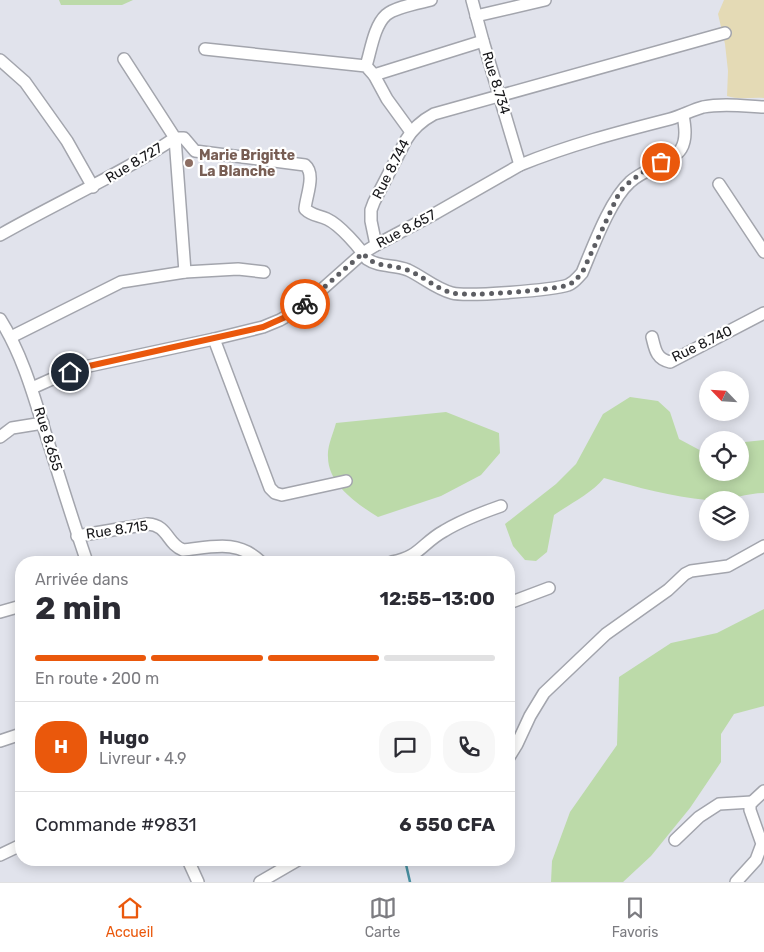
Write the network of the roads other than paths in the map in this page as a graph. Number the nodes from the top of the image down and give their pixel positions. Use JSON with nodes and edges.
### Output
{"nodes":[{"id":1,"x":431,"y":0,"type":"edge"},
{"id":2,"x":472,"y":0,"type":"edge"},
{"id":3,"x":545,"y":0,"type":"edge"},
{"id":4,"x":476,"y":16,"type":"junction"},
{"id":5,"x":725,"y":32,"type":"dead end"},
{"id":6,"x":483,"y":41,"type":"junction"},
{"id":7,"x":205,"y":48,"type":"dead end"},
{"id":8,"x":124,"y":59,"type":"dead end"},
{"id":9,"x":0,"y":60,"type":"edge"},
{"id":10,"x":366,"y":66,"type":"junction"},
{"id":11,"x":374,"y":75,"type":"junction"},
{"id":12,"x":500,"y":97,"type":"junction"},
{"id":13,"x":764,"y":106,"type":"edge"},
{"id":14,"x":683,"y":115,"type":"junction"},
{"id":15,"x":411,"y":132,"type":"junction"},
{"id":16,"x":175,"y":138,"type":"junction"},
{"id":17,"x":520,"y":165,"type":"junction"},
{"id":18,"x":719,"y":184,"type":"dead end"},
{"id":19,"x":93,"y":187,"type":"junction"},
{"id":20,"x":0,"y":235,"type":"edge"},
{"id":21,"x":376,"y":245,"type":"junction"},
{"id":22,"x":764,"y":252,"type":"edge"},
{"id":23,"x":363,"y":253,"type":"junction"},
{"id":24,"x":185,"y":272,"type":"junction"},
{"id":25,"x":264,"y":272,"type":"dead end"},
{"id":26,"x":764,"y":313,"type":"edge"},
{"id":27,"x":0,"y":319,"type":"edge"},
{"id":28,"x":11,"y":337,"type":"junction"},
{"id":29,"x":652,"y":337,"type":"dead end"},
{"id":30,"x":214,"y":339,"type":"junction"},
{"id":31,"x":32,"y":388,"type":"junction"},
{"id":32,"x":43,"y":423,"type":"junction"},
{"id":33,"x":0,"y":437,"type":"edge"},
{"id":34,"x":346,"y":481,"type":"dead end"},
{"id":35,"x":500,"y":506,"type":"dead end"},
{"id":36,"x":77,"y":536,"type":"junction"},
{"id":37,"x":764,"y":546,"type":"edge"},
{"id":38,"x":85,"y":556,"type":"edge"},
{"id":39,"x":254,"y":556,"type":"edge"},
{"id":40,"x":411,"y":556,"type":"edge"},
{"id":41,"x":549,"y":588,"type":"dead end"},
{"id":42,"x":515,"y":601,"type":"edge"},
{"id":43,"x":15,"y":608,"type":"edge"},
{"id":44,"x":0,"y":612,"type":"edge"},
{"id":45,"x":15,"y":736,"type":"edge"},
{"id":46,"x":0,"y":741,"type":"edge"},
{"id":47,"x":515,"y":747,"type":"edge"},
{"id":48,"x":764,"y":791,"type":"edge"},
{"id":49,"x":752,"y":802,"type":"junction"},
{"id":50,"x":675,"y":840,"type":"dead end"},
{"id":51,"x":15,"y":849,"type":"edge"},
{"id":52,"x":0,"y":855,"type":"edge"},
{"id":53,"x":191,"y":866,"type":"edge"},
{"id":54,"x":288,"y":866,"type":"edge"},
{"id":55,"x":198,"y":882,"type":"edge"},
{"id":56,"x":260,"y":882,"type":"edge"},
{"id":57,"x":736,"y":882,"type":"edge"}],
"edges":[{"from":1,"to":10,"type":"street"},
{"from":2,"to":4,"type":"street","name":"Rue 8.734"},
{"from":3,"to":4,"type":"street"},
{"from":4,"to":6,"type":"street","name":"Rue 8.734"},
{"from":5,"to":12,"type":"street","name":"Rue 8.744"},
{"from":6,"to":11,"type":"street"},
{"from":6,"to":12,"type":"street","name":"Rue 8.734"},
{"from":7,"to":10,"type":"street"},
{"from":8,"to":16,"type":"street"},
{"from":9,"to":19,"type":"street"},
{"from":10,"to":11,"type":"street"},
{"from":11,"to":15,"type":"street"},
{"from":12,"to":15,"type":"street","name":"Rue 8.744"},
{"from":12,"to":17,"type":"street","name":"Rue 8.734"},
{"from":13,"to":14,"type":"street","name":"Rue 8.657"},
{"from":14,"to":17,"type":"street","name":"Rue 8.657"},
{"from":14,"to":23,"type":"street"},
{"from":15,"to":21,"type":"street","name":"Rue 8.744"},
{"from":16,"to":19,"type":"street","name":"Rue 8.727"},
{"from":16,"to":23,"type":"street"},
{"from":16,"to":24,"type":"street","name":"Rue 8.727"},
{"from":17,"to":21,"type":"street","name":"Rue 8.657"},
{"from":18,"to":22,"type":"street"},
{"from":19,"to":20,"type":"street","name":"Rue 8.727"},
{"from":21,"to":23,"type":"street","name":"Rue 8.657"},
{"from":23,"to":30,"type":"street","name":"Rue 8.657"},
{"from":24,"to":25,"type":"street"},
{"from":24,"to":28,"type":"street"},
{"from":26,"to":29,"type":"street","name":"Rue 8.740"},
{"from":27,"to":28,"type":"street","name":"Rue 8.655"},
{"from":28,"to":31,"type":"street","name":"Rue 8.655"},
{"from":30,"to":31,"type":"street","name":"Rue 8.657"},
{"from":30,"to":34,"type":"street"},
{"from":31,"to":32,"type":"street","name":"Rue 8.655"},
{"from":32,"to":33,"type":"street"},
{"from":32,"to":36,"type":"street","name":"Rue 8.655"},
{"from":35,"to":40,"type":"street"},
{"from":36,"to":38,"type":"street","name":"Rue 8.655"},
{"from":36,"to":39,"type":"street","name":"Rue 8.715"},
{"from":37,"to":47,"type":"street"},
{"from":41,"to":42,"type":"street"},
{"from":43,"to":44,"type":"street"},
{"from":45,"to":46,"type":"street"},
{"from":48,"to":49,"type":"street"},
{"from":49,"to":50,"type":"street"},
{"from":49,"to":57,"type":"street"},
{"from":51,"to":52,"type":"street"},
{"from":53,"to":55,"type":"street"},
{"from":54,"to":56,"type":"street"}]}
